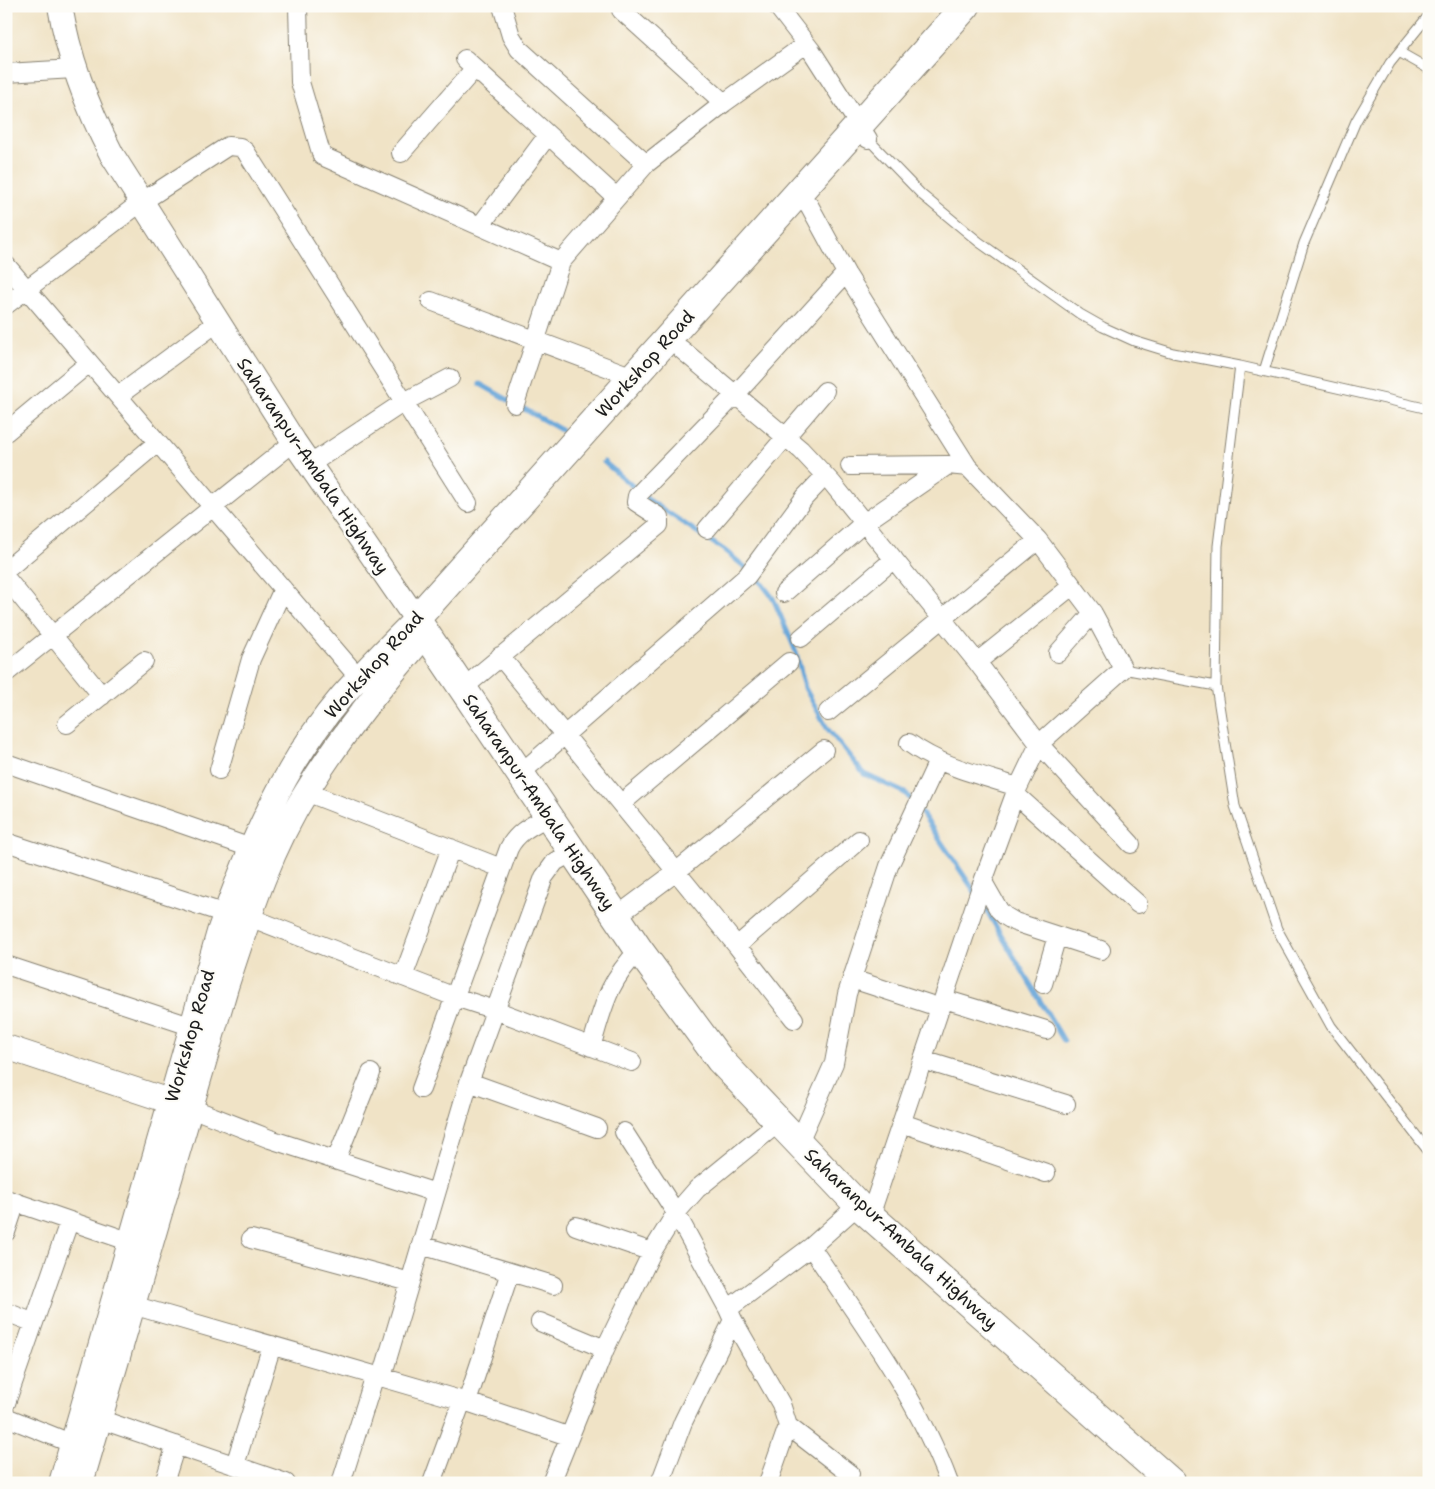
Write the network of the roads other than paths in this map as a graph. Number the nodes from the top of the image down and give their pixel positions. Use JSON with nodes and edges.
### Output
{"nodes":[{"id":1,"x":60,"y":6,"type":"edge"},
{"id":2,"x":298,"y":6,"type":"edge"},
{"id":3,"x":502,"y":6,"type":"edge"},
{"id":4,"x":777,"y":6,"type":"edge"},
{"id":5,"x":966,"y":6,"type":"edge"},
{"id":6,"x":986,"y":6,"type":"edge"},
{"id":7,"x":621,"y":10,"type":"dead end"},
{"id":8,"x":1429,"y":15,"type":"edge"},
{"id":9,"x":806,"y":44,"type":"junction"},
{"id":10,"x":1399,"y":52,"type":"junction"},
{"id":11,"x":74,"y":69,"type":"junction"},
{"id":12,"x":1429,"y":69,"type":"edge"},
{"id":13,"x":6,"y":73,"type":"edge"},
{"id":14,"x":724,"y":103,"type":"junction"},
{"id":15,"x":864,"y":132,"type":"junction"},
{"id":16,"x":548,"y":135,"type":"junction"},
{"id":17,"x":401,"y":153,"type":"dead end"},
{"id":18,"x":646,"y":164,"type":"junction"},
{"id":19,"x":616,"y":197,"type":"junction"},
{"id":20,"x":140,"y":203,"type":"junction"},
{"id":21,"x":809,"y":205,"type":"junction"},
{"id":22,"x":480,"y":226,"type":"junction"},
{"id":23,"x":561,"y":262,"type":"junction"},
{"id":24,"x":6,"y":265,"type":"edge"},
{"id":25,"x":846,"y":273,"type":"junction"},
{"id":26,"x":26,"y":288,"type":"junction"},
{"id":27,"x":431,"y":302,"type":"dead end"},
{"id":28,"x":6,"y":304,"type":"edge"},
{"id":29,"x":218,"y":322,"type":"junction"},
{"id":30,"x":535,"y":340,"type":"junction"},
{"id":31,"x":680,"y":348,"type":"junction"},
{"id":32,"x":89,"y":363,"type":"junction"},
{"id":33,"x":1240,"y":366,"type":"junction"},
{"id":34,"x":1264,"y":371,"type":"junction"},
{"id":35,"x":633,"y":377,"type":"junction"},
{"id":36,"x":450,"y":378,"type":"dead end"},
{"id":37,"x":826,"y":391,"type":"dead end"},
{"id":38,"x":735,"y":395,"type":"junction"},
{"id":39,"x":118,"y":396,"type":"junction"},
{"id":40,"x":404,"y":402,"type":"junction"},
{"id":41,"x":515,"y":404,"type":"dead end"},
{"id":42,"x":1429,"y":409,"type":"edge"},
{"id":43,"x":6,"y":432,"type":"edge"},
{"id":44,"x":786,"y":437,"type":"junction"},
{"id":45,"x":294,"y":442,"type":"junction"},
{"id":46,"x":157,"y":443,"type":"junction"},
{"id":47,"x":309,"y":465,"type":"junction"},
{"id":48,"x":948,"y":465,"type":"junction"},
{"id":49,"x":850,"y":466,"type":"dead end"},
{"id":50,"x":968,"y":467,"type":"junction"},
{"id":51,"x":825,"y":476,"type":"junction"},
{"id":52,"x":468,"y":502,"type":"dead end"},
{"id":53,"x":212,"y":506,"type":"junction"},
{"id":54,"x":864,"y":522,"type":"junction"},
{"id":55,"x":707,"y":530,"type":"dead end"},
{"id":56,"x":1038,"y":540,"type":"junction"},
{"id":57,"x":894,"y":559,"type":"junction"},
{"id":58,"x":6,"y":570,"type":"edge"},
{"id":59,"x":6,"y":578,"type":"edge"},
{"id":60,"x":1072,"y":586,"type":"junction"},
{"id":61,"x":283,"y":589,"type":"junction"},
{"id":62,"x":784,"y":593,"type":"dead end"},
{"id":63,"x":1093,"y":613,"type":"junction"},
{"id":64,"x":941,"y":617,"type":"junction"},
{"id":65,"x":421,"y":626,"type":"junction"},
{"id":66,"x":54,"y":636,"type":"junction"},
{"id":67,"x":800,"y":638,"type":"dead end"},
{"id":68,"x":1058,"y":653,"type":"dead end"},
{"id":69,"x":500,"y":656,"type":"junction"},
{"id":70,"x":144,"y":661,"type":"dead end"},
{"id":71,"x":789,"y":662,"type":"dead end"},
{"id":72,"x":977,"y":662,"type":"junction"},
{"id":73,"x":1123,"y":669,"type":"junction"},
{"id":74,"x":6,"y":674,"type":"edge"},
{"id":75,"x":359,"y":678,"type":"junction"},
{"id":76,"x":1216,"y":686,"type":"junction"},
{"id":77,"x":462,"y":689,"type":"junction"},
{"id":78,"x":102,"y":696,"type":"junction"},
{"id":79,"x":828,"y":712,"type":"dead end"},
{"id":80,"x":67,"y":724,"type":"dead end"},
{"id":81,"x":564,"y":734,"type":"junction"},
{"id":82,"x":909,"y":743,"type":"dead end"},
{"id":83,"x":1039,"y":744,"type":"junction"},
{"id":84,"x":824,"y":750,"type":"dead end"},
{"id":85,"x":938,"y":761,"type":"junction"},
{"id":86,"x":6,"y":763,"type":"edge"},
{"id":87,"x":219,"y":770,"type":"dead end"},
{"id":88,"x":521,"y":773,"type":"junction"},
{"id":89,"x":1017,"y":790,"type":"junction"},
{"id":90,"x":306,"y":792,"type":"junction"},
{"id":91,"x":622,"y":803,"type":"junction"},
{"id":92,"x":548,"y":816,"type":"junction"},
{"id":93,"x":859,"y":840,"type":"dead end"},
{"id":94,"x":6,"y":842,"type":"edge"},
{"id":95,"x":1131,"y":844,"type":"dead end"},
{"id":96,"x":252,"y":848,"type":"junction"},
{"id":97,"x":450,"y":848,"type":"junction"},
{"id":98,"x":573,"y":852,"type":"junction"},
{"id":99,"x":501,"y":868,"type":"junction"},
{"id":100,"x":676,"y":872,"type":"junction"},
{"id":101,"x":982,"y":884,"type":"junction"},
{"id":102,"x":1138,"y":904,"type":"dead end"},
{"id":103,"x":226,"y":914,"type":"junction"},
{"id":104,"x":617,"y":916,"type":"junction"},
{"id":105,"x":249,"y":917,"type":"junction"},
{"id":106,"x":1058,"y":936,"type":"junction"},
{"id":107,"x":737,"y":946,"type":"junction"},
{"id":108,"x":638,"y":950,"type":"junction"},
{"id":109,"x":1101,"y":950,"type":"dead end"},
{"id":110,"x":6,"y":965,"type":"edge"},
{"id":111,"x":403,"y":977,"type":"junction"},
{"id":112,"x":852,"y":979,"type":"junction"},
{"id":113,"x":1042,"y":984,"type":"dead end"},
{"id":114,"x":454,"y":997,"type":"junction"},
{"id":115,"x":942,"y":1003,"type":"junction"},
{"id":116,"x":495,"y":1010,"type":"junction"},
{"id":117,"x":794,"y":1019,"type":"dead end"},
{"id":118,"x":193,"y":1027,"type":"junction"},
{"id":119,"x":1046,"y":1030,"type":"dead end"},
{"id":120,"x":6,"y":1047,"type":"edge"},
{"id":121,"x":591,"y":1047,"type":"junction"},
{"id":122,"x":923,"y":1060,"type":"junction"},
{"id":123,"x":632,"y":1062,"type":"dead end"},
{"id":124,"x":371,"y":1073,"type":"dead end"},
{"id":125,"x":469,"y":1082,"type":"junction"},
{"id":126,"x":421,"y":1089,"type":"dead end"},
{"id":127,"x":1066,"y":1104,"type":"dead end"},
{"id":128,"x":181,"y":1105,"type":"junction"},
{"id":129,"x":778,"y":1123,"type":"junction"},
{"id":130,"x":902,"y":1123,"type":"junction"},
{"id":131,"x":598,"y":1128,"type":"dead end"},
{"id":132,"x":624,"y":1132,"type":"dead end"},
{"id":133,"x":798,"y":1144,"type":"junction"},
{"id":134,"x":1429,"y":1152,"type":"edge"},
{"id":135,"x":336,"y":1160,"type":"junction"},
{"id":136,"x":1046,"y":1173,"type":"dead end"},
{"id":137,"x":436,"y":1193,"type":"junction"},
{"id":138,"x":11,"y":1200,"type":"edge"},
{"id":139,"x":864,"y":1210,"type":"junction"},
{"id":140,"x":676,"y":1213,"type":"junction"},
{"id":141,"x":69,"y":1222,"type":"junction"},
{"id":142,"x":576,"y":1226,"type":"dead end"},
{"id":143,"x":6,"y":1232,"type":"edge"},
{"id":144,"x":251,"y":1239,"type":"dead end"},
{"id":145,"x":131,"y":1242,"type":"junction"},
{"id":146,"x":421,"y":1245,"type":"junction"},
{"id":147,"x":811,"y":1247,"type":"junction"},
{"id":148,"x":652,"y":1252,"type":"junction"},
{"id":149,"x":510,"y":1272,"type":"junction"},
{"id":150,"x":410,"y":1282,"type":"junction"},
{"id":151,"x":553,"y":1285,"type":"dead end"},
{"id":152,"x":124,"y":1302,"type":"junction"},
{"id":153,"x":6,"y":1312,"type":"edge"},
{"id":154,"x":730,"y":1315,"type":"junction"},
{"id":155,"x":32,"y":1322,"type":"junction"},
{"id":156,"x":540,"y":1322,"type":"dead end"},
{"id":157,"x":272,"y":1345,"type":"junction"},
{"id":158,"x":604,"y":1349,"type":"junction"},
{"id":159,"x":379,"y":1376,"type":"junction"},
{"id":160,"x":465,"y":1401,"type":"junction"},
{"id":161,"x":6,"y":1403,"type":"edge"},
{"id":162,"x":6,"y":1416,"type":"edge"},
{"id":163,"x":99,"y":1419,"type":"junction"},
{"id":164,"x":788,"y":1426,"type":"junction"},
{"id":165,"x":568,"y":1436,"type":"junction"},
{"id":166,"x":73,"y":1444,"type":"junction"},
{"id":167,"x":176,"y":1445,"type":"junction"},
{"id":168,"x":243,"y":1473,"type":"edge"},
{"id":169,"x":850,"y":1474,"type":"dead end"},
{"id":170,"x":62,"y":1483,"type":"edge"},
{"id":171,"x":81,"y":1483,"type":"edge"},
{"id":172,"x":164,"y":1483,"type":"edge"},
{"id":173,"x":286,"y":1483,"type":"edge"},
{"id":174,"x":341,"y":1483,"type":"edge"},
{"id":175,"x":432,"y":1483,"type":"edge"},
{"id":176,"x":551,"y":1483,"type":"edge"},
{"id":177,"x":660,"y":1483,"type":"edge"},
{"id":178,"x":768,"y":1483,"type":"edge"},
{"id":179,"x":949,"y":1483,"type":"edge"},
{"id":180,"x":1172,"y":1483,"type":"edge"}],
"edges":[{"from":1,"to":11,"type":"main road","name":"Saharanpur-Ambala Highway"},
{"from":2,"to":22,"type":"street"},
{"from":3,"to":18,"type":"street"},
{"from":4,"to":9,"type":"street"},
{"from":5,"to":15,"type":"main road","name":"Workshop Road"},
{"from":6,"to":15,"type":"main road","name":"Workshop Road"},
{"from":7,"to":14,"type":"street"},
{"from":8,"to":10,"type":"lane"},
{"from":9,"to":14,"type":"street"},
{"from":9,"to":15,"type":"street"},
{"from":10,"to":12,"type":"lane"},
{"from":10,"to":34,"type":"lane"},
{"from":11,"to":13,"type":"street"},
{"from":11,"to":20,"type":"main road","name":"Saharanpur-Ambala Highway"},
{"from":14,"to":18,"type":"street"},
{"from":15,"to":21,"type":"main road","name":"Workshop Road"},
{"from":15,"to":33,"type":"lane"},
{"from":15,"to":35,"type":"main road","name":"Workshop Road"},
{"from":16,"to":17,"type":"street"},
{"from":16,"to":19,"type":"street"},
{"from":16,"to":22,"type":"street"},
{"from":18,"to":19,"type":"street"},
{"from":19,"to":23,"type":"street"},
{"from":20,"to":26,"type":"street"},
{"from":20,"to":29,"type":"main road","name":"Saharanpur-Ambala Highway"},
{"from":20,"to":40,"type":"street"},
{"from":21,"to":25,"type":"street"},
{"from":21,"to":31,"type":"main road","name":"Workshop Road"},
{"from":22,"to":23,"type":"street"},
{"from":23,"to":30,"type":"street"},
{"from":24,"to":26,"type":"street"},
{"from":25,"to":38,"type":"street"},
{"from":25,"to":50,"type":"street"},
{"from":26,"to":28,"type":"street"},
{"from":26,"to":32,"type":"street"},
{"from":27,"to":30,"type":"street"},
{"from":29,"to":39,"type":"street"},
{"from":29,"to":45,"type":"main road","name":"Saharanpur-Ambala Highway"},
{"from":30,"to":35,"type":"street"},
{"from":30,"to":41,"type":"street"},
{"from":31,"to":38,"type":"street"},
{"from":31,"to":65,"type":"main road","name":"Workshop Road"},
{"from":32,"to":39,"type":"street"},
{"from":32,"to":43,"type":"street"},
{"from":33,"to":34,"type":"lane"},
{"from":33,"to":76,"type":"lane"},
{"from":34,"to":42,"type":"lane"},
{"from":35,"to":65,"type":"main road","name":"Workshop Road"},
{"from":36,"to":40,"type":"street"},
{"from":37,"to":44,"type":"street"},
{"from":38,"to":44,"type":"street"},
{"from":38,"to":69,"type":"street"},
{"from":39,"to":46,"type":"street"},
{"from":40,"to":47,"type":"street"},
{"from":40,"to":52,"type":"street"},
{"from":44,"to":51,"type":"street"},
{"from":44,"to":55,"type":"street"},
{"from":45,"to":47,"type":"main road","name":"Saharanpur-Ambala Highway"},
{"from":45,"to":53,"type":"street"},
{"from":46,"to":53,"type":"street"},
{"from":46,"to":58,"type":"street"},
{"from":47,"to":65,"type":"main road","name":"Saharanpur-Ambala Highway"},
{"from":48,"to":49,"type":"street"},
{"from":48,"to":50,"type":"street"},
{"from":48,"to":54,"type":"street"},
{"from":50,"to":56,"type":"street"},
{"from":51,"to":54,"type":"street"},
{"from":51,"to":81,"type":"street"},
{"from":53,"to":61,"type":"street"},
{"from":53,"to":66,"type":"street"},
{"from":54,"to":57,"type":"street"},
{"from":54,"to":62,"type":"street"},
{"from":56,"to":60,"type":"street"},
{"from":56,"to":64,"type":"street"},
{"from":57,"to":64,"type":"street"},
{"from":57,"to":67,"type":"street"},
{"from":59,"to":66,"type":"street"},
{"from":60,"to":63,"type":"street"},
{"from":60,"to":72,"type":"street"},
{"from":61,"to":75,"type":"street"},
{"from":61,"to":87,"type":"street"},
{"from":63,"to":68,"type":"street"},
{"from":63,"to":73,"type":"street"},
{"from":64,"to":72,"type":"street"},
{"from":64,"to":79,"type":"street"},
{"from":65,"to":75,"type":"main road","name":"Workshop Road"},
{"from":65,"to":77,"type":"main road","name":"Saharanpur-Ambala Highway"},
{"from":65,"to":90,"type":"main road","name":"Workshop Road"},
{"from":66,"to":74,"type":"street"},
{"from":66,"to":78,"type":"street"},
{"from":69,"to":77,"type":"street"},
{"from":69,"to":81,"type":"street"},
{"from":70,"to":78,"type":"street"},
{"from":71,"to":91,"type":"street"},
{"from":72,"to":83,"type":"street"},
{"from":73,"to":76,"type":"lane"},
{"from":73,"to":83,"type":"street"},
{"from":75,"to":96,"type":"main road","name":"Workshop Road"},
{"from":76,"to":134,"type":"lane"},
{"from":77,"to":88,"type":"main road","name":"Saharanpur-Ambala Highway"},
{"from":78,"to":80,"type":"street"},
{"from":81,"to":88,"type":"street"},
{"from":81,"to":91,"type":"street"},
{"from":82,"to":85,"type":"street"},
{"from":83,"to":89,"type":"street"},
{"from":83,"to":95,"type":"street"},
{"from":84,"to":100,"type":"street"},
{"from":85,"to":89,"type":"street"},
{"from":85,"to":112,"type":"street"},
{"from":86,"to":96,"type":"street"},
{"from":88,"to":92,"type":"main road","name":"Saharanpur-Ambala Highway"},
{"from":89,"to":101,"type":"street"},
{"from":89,"to":102,"type":"street"},
{"from":90,"to":97,"type":"street"},
{"from":90,"to":105,"type":"main road","name":"Workshop Road"},
{"from":91,"to":100,"type":"street"},
{"from":92,"to":98,"type":"main road","name":"Saharanpur-Ambala Highway"},
{"from":92,"to":99,"type":"street"},
{"from":93,"to":107,"type":"street"},
{"from":94,"to":103,"type":"street"},
{"from":96,"to":103,"type":"main road","name":"Workshop Road"},
{"from":97,"to":99,"type":"street"},
{"from":97,"to":111,"type":"street"},
{"from":98,"to":104,"type":"main road","name":"Saharanpur-Ambala Highway"},
{"from":98,"to":116,"type":"street"},
{"from":99,"to":114,"type":"street"},
{"from":100,"to":104,"type":"street"},
{"from":100,"to":107,"type":"street"},
{"from":101,"to":106,"type":"street"},
{"from":101,"to":115,"type":"street"},
{"from":103,"to":105,"type":"street"},
{"from":103,"to":118,"type":"main road","name":"Workshop Road"},
{"from":104,"to":108,"type":"main road","name":"Saharanpur-Ambala Highway"},
{"from":105,"to":111,"type":"street"},
{"from":105,"to":128,"type":"main road","name":"Workshop Road"},
{"from":106,"to":109,"type":"street"},
{"from":106,"to":113,"type":"street"},
{"from":107,"to":117,"type":"street"},
{"from":108,"to":121,"type":"street"},
{"from":108,"to":129,"type":"main road","name":"Saharanpur-Ambala Highway"},
{"from":110,"to":118,"type":"street"},
{"from":111,"to":114,"type":"street"},
{"from":112,"to":115,"type":"street"},
{"from":112,"to":133,"type":"street"},
{"from":114,"to":116,"type":"street"},
{"from":114,"to":126,"type":"street"},
{"from":115,"to":119,"type":"street"},
{"from":115,"to":122,"type":"street"},
{"from":116,"to":121,"type":"street"},
{"from":116,"to":125,"type":"street"},
{"from":118,"to":128,"type":"main road","name":"Workshop Road"},
{"from":120,"to":128,"type":"main road"},
{"from":121,"to":123,"type":"street"},
{"from":122,"to":127,"type":"street"},
{"from":122,"to":130,"type":"street"},
{"from":124,"to":135,"type":"street"},
{"from":125,"to":131,"type":"street"},
{"from":125,"to":137,"type":"street"},
{"from":128,"to":135,"type":"street"},
{"from":128,"to":145,"type":"main road","name":"Workshop Road"},
{"from":128,"to":152,"type":"main road","name":"Workshop Road"},
{"from":129,"to":133,"type":"main road","name":"Saharanpur-Ambala Highway"},
{"from":129,"to":140,"type":"street"},
{"from":130,"to":136,"type":"street"},
{"from":130,"to":139,"type":"street"},
{"from":132,"to":140,"type":"street"},
{"from":133,"to":139,"type":"main road","name":"Saharanpur-Ambala Highway"},
{"from":135,"to":137,"type":"street"},
{"from":137,"to":146,"type":"street"},
{"from":138,"to":141,"type":"street"},
{"from":138,"to":143,"type":"street"},
{"from":139,"to":147,"type":"street"},
{"from":139,"to":180,"type":"main road","name":"Saharanpur-Ambala Highway"},
{"from":140,"to":148,"type":"street"},
{"from":140,"to":154,"type":"street"},
{"from":141,"to":145,"type":"street"},
{"from":141,"to":155,"type":"street"},
{"from":142,"to":148,"type":"street"},
{"from":144,"to":150,"type":"street"},
{"from":145,"to":152,"type":"main road","name":"Workshop Road"},
{"from":146,"to":149,"type":"street"},
{"from":146,"to":150,"type":"street"},
{"from":147,"to":154,"type":"street"},
{"from":147,"to":179,"type":"street"},
{"from":148,"to":158,"type":"street"},
{"from":149,"to":151,"type":"street"},
{"from":149,"to":160,"type":"street"},
{"from":150,"to":159,"type":"street"},
{"from":152,"to":157,"type":"street"},
{"from":152,"to":163,"type":"main road","name":"Workshop Road"},
{"from":152,"to":166,"type":"main road","name":"Workshop Road"},
{"from":153,"to":155,"type":"street"},
{"from":154,"to":164,"type":"street"},
{"from":154,"to":177,"type":"street"},
{"from":155,"to":161,"type":"street"},
{"from":156,"to":158,"type":"street"},
{"from":157,"to":159,"type":"street"},
{"from":157,"to":168,"type":"street"},
{"from":158,"to":165,"type":"street"},
{"from":159,"to":160,"type":"street"},
{"from":159,"to":174,"type":"street"},
{"from":160,"to":165,"type":"street"},
{"from":160,"to":175,"type":"street"},
{"from":162,"to":166,"type":"street"},
{"from":163,"to":167,"type":"street"},
{"from":163,"to":171,"type":"main road","name":"Workshop Road"},
{"from":164,"to":169,"type":"street"},
{"from":164,"to":178,"type":"street"},
{"from":165,"to":176,"type":"street"},
{"from":166,"to":170,"type":"main road","name":"Workshop Road"},
{"from":167,"to":168,"type":"street"},
{"from":167,"to":172,"type":"street"},
{"from":168,"to":173,"type":"street"}]}
